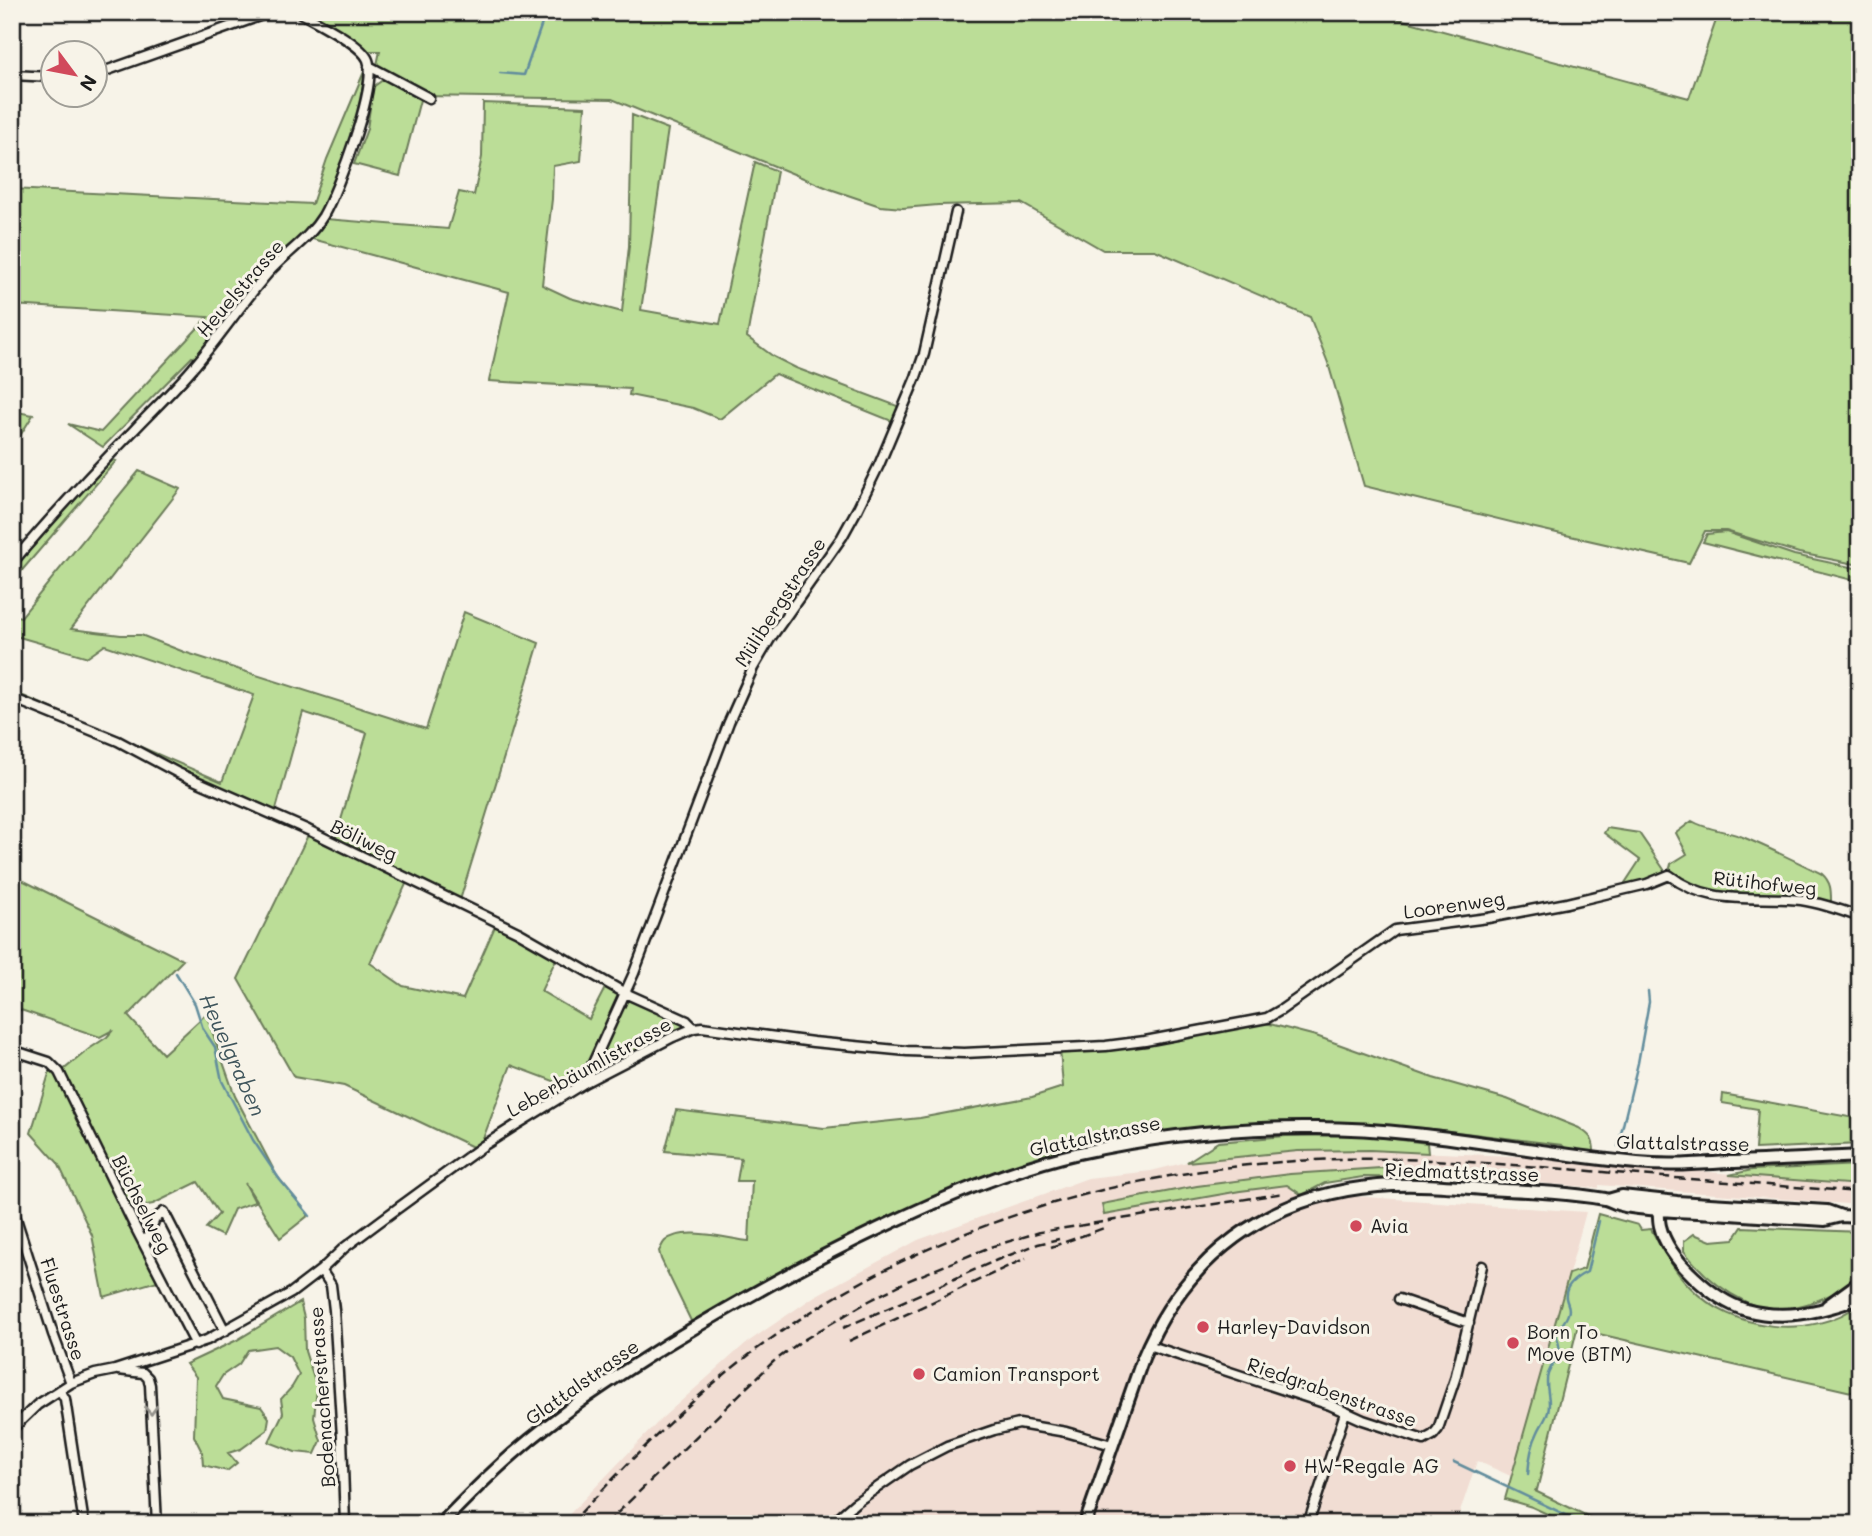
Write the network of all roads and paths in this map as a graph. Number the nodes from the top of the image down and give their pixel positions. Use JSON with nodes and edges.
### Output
{"nodes":[{"id":1,"x":271,"y":12,"type":"edge"},
{"id":2,"x":299,"y":12,"type":"edge"},
{"id":3,"x":369,"y":66,"type":"junction"},
{"id":4,"x":108,"y":70,"type":"edge"},
{"id":5,"x":12,"y":75,"type":"edge"},
{"id":6,"x":38,"y":76,"type":"edge"},
{"id":7,"x":429,"y":98,"type":"dead end"},
{"id":8,"x":956,"y":212,"type":"dead end"},
{"id":9,"x":12,"y":563,"type":"edge"},
{"id":10,"x":12,"y":698,"type":"edge"},
{"id":11,"x":1669,"y":876,"type":"joint"},
{"id":12,"x":1860,"y":917,"type":"edge"},
{"id":13,"x":625,"y":992,"type":"junction"},
{"id":14,"x":1267,"y":1018,"type":"joint"},
{"id":15,"x":694,"y":1028,"type":"junction"},
{"id":16,"x":12,"y":1050,"type":"edge"},
{"id":17,"x":584,"y":1083,"type":"junction"},
{"id":18,"x":1860,"y":1156,"type":"edge"},
{"id":19,"x":1659,"y":1205,"type":"junction"},
{"id":20,"x":12,"y":1206,"type":"edge"},
{"id":21,"x":1860,"y":1217,"type":"edge"},
{"id":22,"x":145,"y":1244,"type":"junction"},
{"id":23,"x":1482,"y":1266,"type":"dead end"},
{"id":24,"x":321,"y":1270,"type":"junction"},
{"id":25,"x":1860,"y":1282,"type":"edge"},
{"id":26,"x":1860,"y":1295,"type":"edge"},
{"id":27,"x":1399,"y":1299,"type":"dead end"},
{"id":28,"x":1821,"y":1310,"type":"junction"},
{"id":29,"x":1469,"y":1323,"type":"junction"},
{"id":30,"x":225,"y":1331,"type":"junction"},
{"id":31,"x":196,"y":1345,"type":"junction"},
{"id":32,"x":1148,"y":1345,"type":"junction"},
{"id":33,"x":115,"y":1370,"type":"junction"},
{"id":34,"x":71,"y":1383,"type":"junction"},
{"id":35,"x":60,"y":1390,"type":"junction"},
{"id":36,"x":1345,"y":1413,"type":"junction"},
{"id":37,"x":12,"y":1429,"type":"edge"},
{"id":38,"x":1112,"y":1445,"type":"junction"},
{"id":39,"x":84,"y":1524,"type":"edge"},
{"id":40,"x":157,"y":1524,"type":"edge"},
{"id":41,"x":345,"y":1524,"type":"edge"},
{"id":42,"x":441,"y":1524,"type":"edge"},
{"id":43,"x":831,"y":1524,"type":"edge"},
{"id":44,"x":1085,"y":1524,"type":"edge"},
{"id":45,"x":1308,"y":1524,"type":"edge"}],
"edges":[{"from":1,"to":4,"type":"street"},
{"from":2,"to":3,"type":"street"},
{"from":3,"to":7,"type":"street"},
{"from":3,"to":9,"type":"street","name":"Heuelstrasse"},
{"from":5,"to":6,"type":"street"},
{"from":8,"to":13,"type":"street","name":"Mülibergstrasse"},
{"from":10,"to":13,"type":"street","name":"Böliweg"},
{"from":11,"to":12,"type":"street","name":"Rütihofweg"},
{"from":11,"to":14,"type":"street","name":"Loorenweg"},
{"from":13,"to":15,"type":"street","name":"Böliweg"},
{"from":13,"to":17,"type":"street","name":"Mülibergstrasse"},
{"from":14,"to":15,"type":"street","name":"Leberbäumlistrasse"},
{"from":15,"to":17,"type":"street","name":"Leberbäumlistrasse"},
{"from":16,"to":22,"type":"street","name":"Büchselweg"},
{"from":17,"to":24,"type":"street","name":"Leberbäumlistrasse"},
{"from":18,"to":42,"type":"street","name":"Glattalstrasse"},
{"from":19,"to":21,"type":"street","name":"Riedmattstrasse"},
{"from":19,"to":28,"type":"street"},
{"from":19,"to":32,"type":"street","name":"Riedmattstrasse"},
{"from":20,"to":34,"type":"street","name":"Fluestrasse"},
{"from":22,"to":30,"type":"street"},
{"from":22,"to":31,"type":"street","name":"Büchselweg"},
{"from":23,"to":29,"type":"street","name":"Riedgrabenstrasse"},
{"from":24,"to":30,"type":"street","name":"Leberbäumlistrasse"},
{"from":24,"to":41,"type":"street","name":"Bodenacherstrasse"},
{"from":25,"to":28,"type":"street"},
{"from":26,"to":28,"type":"street"},
{"from":27,"to":29,"type":"street"},
{"from":29,"to":36,"type":"street","name":"Riedgrabenstrasse"},
{"from":30,"to":31,"type":"street","name":"Leberbäumlistrasse"},
{"from":31,"to":33,"type":"street","name":"Leberbäumlistrasse"},
{"from":32,"to":36,"type":"street","name":"Riedgrabenstrasse"},
{"from":32,"to":38,"type":"street","name":"Riedmattstrasse"},
{"from":33,"to":34,"type":"street","name":"Leberbäumlistrasse"},
{"from":33,"to":40,"type":"street","one_way":true},
{"from":34,"to":35,"type":"street","name":"Leberbäumlistrasse"},
{"from":35,"to":37,"type":"street","name":"Leberbäumlistrasse"},
{"from":35,"to":39,"type":"street"},
{"from":36,"to":45,"type":"street"},
{"from":38,"to":43,"type":"street"},
{"from":38,"to":44,"type":"street","name":"Riedmattstrasse"}]}
